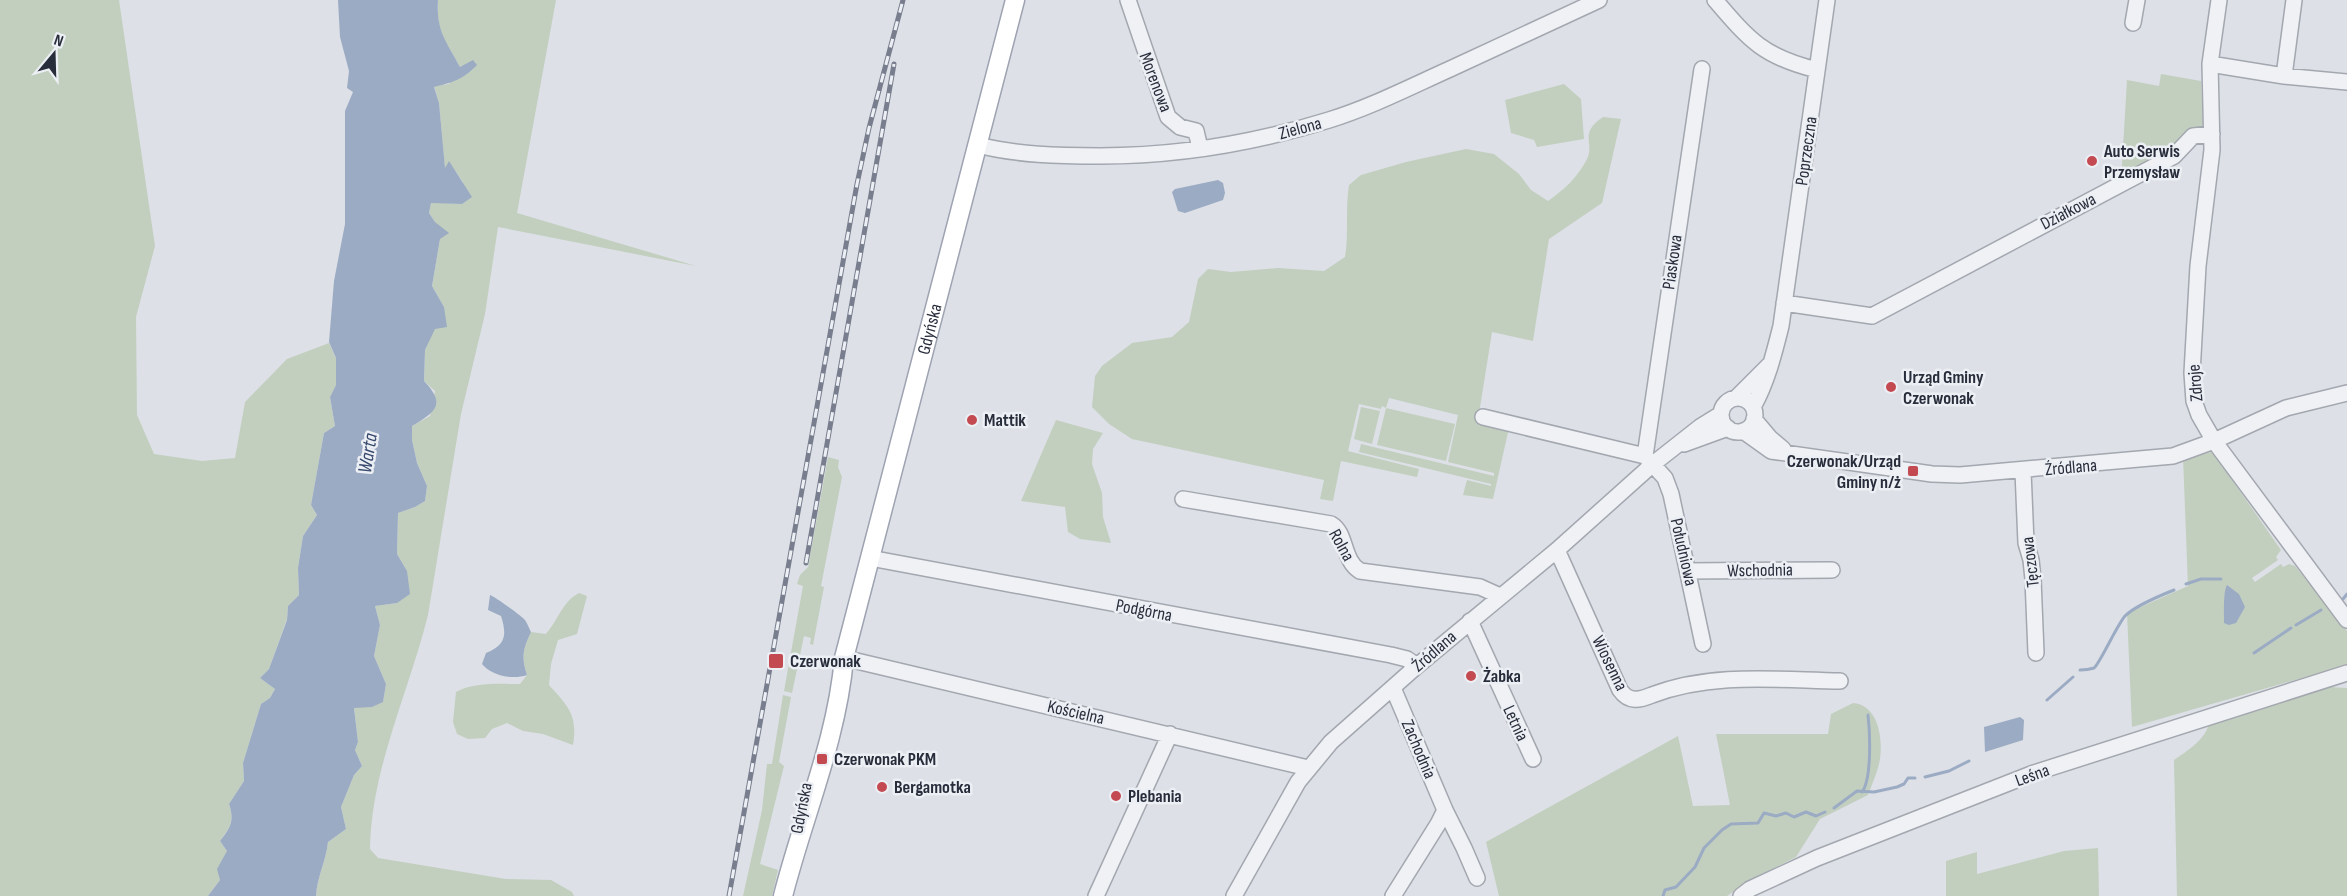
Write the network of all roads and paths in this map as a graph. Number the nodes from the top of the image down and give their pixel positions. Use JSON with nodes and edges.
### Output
{"nodes":[{"id":1,"x":1015,"y":0,"type":"edge"},
{"id":2,"x":1128,"y":0,"type":"edge"},
{"id":3,"x":1599,"y":0,"type":"edge"},
{"id":4,"x":1715,"y":0,"type":"edge"},
{"id":5,"x":1827,"y":0,"type":"edge"},
{"id":6,"x":2137,"y":0,"type":"edge"},
{"id":7,"x":2219,"y":0,"type":"edge"},
{"id":8,"x":2294,"y":0,"type":"edge"},
{"id":9,"x":2133,"y":23,"type":"dead end"},
{"id":10,"x":2210,"y":64,"type":"junction"},
{"id":11,"x":1702,"y":69,"type":"dead end"},
{"id":12,"x":1817,"y":70,"type":"junction"},
{"id":13,"x":2284,"y":76,"type":"junction"},
{"id":14,"x":2347,"y":82,"type":"edge"},
{"id":15,"x":2212,"y":134,"type":"junction"},
{"id":16,"x":978,"y":145,"type":"junction"},
{"id":17,"x":1200,"y":148,"type":"junction"},
{"id":18,"x":1784,"y":303,"type":"junction"},
{"id":19,"x":1769,"y":365,"type":"junction"},
{"id":20,"x":2347,"y":393,"type":"edge"},
{"id":21,"x":1736,"y":398,"type":"junction"},
{"id":22,"x":1754,"y":413,"type":"junction"},
{"id":23,"x":1721,"y":414,"type":"junction"},
{"id":24,"x":1483,"y":417,"type":"dead end"},
{"id":25,"x":1736,"y":430,"type":"junction"},
{"id":26,"x":2214,"y":441,"type":"junction"},
{"id":27,"x":1678,"y":445,"type":"junction"},
{"id":28,"x":1786,"y":451,"type":"junction"},
{"id":29,"x":1649,"y":460,"type":"junction"},
{"id":30,"x":2023,"y":471,"type":"junction"},
{"id":31,"x":1183,"y":499,"type":"dead end"},
{"id":32,"x":1557,"y":550,"type":"junction"},
{"id":33,"x":870,"y":558,"type":"junction"},
{"id":34,"x":1832,"y":570,"type":"dead end"},
{"id":35,"x":1688,"y":571,"type":"junction"},
{"id":36,"x":1500,"y":596,"type":"junction"},
{"id":37,"x":2347,"y":620,"type":"edge"},
{"id":38,"x":1470,"y":621,"type":"junction"},
{"id":39,"x":1703,"y":644,"type":"dead end"},
{"id":40,"x":2036,"y":653,"type":"dead end"},
{"id":41,"x":844,"y":658,"type":"junction"},
{"id":42,"x":1417,"y":666,"type":"junction"},
{"id":43,"x":2342,"y":678,"type":"edge"},
{"id":44,"x":1840,"y":681,"type":"dead end"},
{"id":45,"x":1393,"y":688,"type":"junction"},
{"id":46,"x":1170,"y":734,"type":"junction"},
{"id":47,"x":1533,"y":759,"type":"dead end"},
{"id":48,"x":1308,"y":768,"type":"junction"},
{"id":49,"x":1444,"y":810,"type":"junction"},
{"id":50,"x":1477,"y":878,"type":"dead end"},
{"id":51,"x":783,"y":896,"type":"edge"},
{"id":52,"x":1096,"y":896,"type":"edge"},
{"id":53,"x":1234,"y":896,"type":"edge"},
{"id":54,"x":1393,"y":896,"type":"edge"},
{"id":55,"x":1741,"y":896,"type":"edge"}],
"edges":[{"from":1,"to":16,"type":"main road","name":"Gdyńska"},
{"from":2,"to":17,"type":"street","name":"Morenowa"},
{"from":3,"to":17,"type":"street","name":"Zielona"},
{"from":4,"to":12,"type":"street"},
{"from":5,"to":12,"type":"street","name":"Poprzeczna"},
{"from":6,"to":9,"type":"street"},
{"from":7,"to":10,"type":"street"},
{"from":8,"to":13,"type":"street"},
{"from":10,"to":13,"type":"street"},
{"from":10,"to":15,"type":"street"},
{"from":11,"to":29,"type":"street","name":"Piaskowa"},
{"from":12,"to":18,"type":"street","name":"Poprzeczna"},
{"from":13,"to":14,"type":"street"},
{"from":15,"to":18,"type":"street","name":"Działkowa"},
{"from":15,"to":26,"type":"street","name":"Zdroje"},
{"from":16,"to":17,"type":"street","name":"Zielona"},
{"from":16,"to":33,"type":"main road","name":"Gdyńska"},
{"from":18,"to":19,"type":"street"},
{"from":19,"to":21,"type":"street"},
{"from":19,"to":22,"type":"street"},
{"from":20,"to":26,"type":"street","name":"Źródlana"},
{"from":21,"to":22,"type":"street"},
{"from":21,"to":23,"type":"street"},
{"from":22,"to":25,"type":"street"},
{"from":22,"to":28,"type":"street"},
{"from":23,"to":25,"type":"street"},
{"from":23,"to":27,"type":"street","name":"Źródlana"},
{"from":24,"to":29,"type":"street"},
{"from":25,"to":27,"type":"street","name":"Źródlana"},
{"from":25,"to":28,"type":"street","name":"Źródlana"},
{"from":26,"to":30,"type":"street","name":"Źródlana"},
{"from":26,"to":37,"type":"street","name":"Zdroje"},
{"from":27,"to":29,"type":"street","name":"Źródlana"},
{"from":28,"to":30,"type":"street","name":"Źródlana"},
{"from":29,"to":32,"type":"street","name":"Źródlana"},
{"from":29,"to":35,"type":"street","name":"Południowa"},
{"from":30,"to":40,"type":"street","name":"Tęczowa"},
{"from":31,"to":36,"type":"street","name":"Rolna"},
{"from":32,"to":36,"type":"street","name":"Źródlana"},
{"from":32,"to":44,"type":"street","name":"Wiosenna"},
{"from":33,"to":41,"type":"main road","name":"Gdyńska"},
{"from":33,"to":42,"type":"street","name":"Podgórna"},
{"from":34,"to":35,"type":"street","name":"Wschodnia"},
{"from":35,"to":39,"type":"street","name":"Południowa"},
{"from":36,"to":38,"type":"street","name":"Źródlana"},
{"from":38,"to":42,"type":"street","name":"Źródlana"},
{"from":38,"to":47,"type":"street","name":"Letnia"},
{"from":41,"to":46,"type":"street","name":"Kościelna"},
{"from":41,"to":51,"type":"main road","name":"Gdyńska"},
{"from":42,"to":45,"type":"street","name":"Źródlana"},
{"from":43,"to":55,"type":"street","name":"Leśna"},
{"from":45,"to":48,"type":"street","name":"Źródlana"},
{"from":45,"to":49,"type":"street","name":"Zachodnia"},
{"from":46,"to":48,"type":"street","name":"Kościelna"},
{"from":46,"to":52,"type":"street"},
{"from":48,"to":53,"type":"street","name":"Źródlana"},
{"from":49,"to":50,"type":"street","name":"Zachodnia"},
{"from":49,"to":54,"type":"street"}]}
